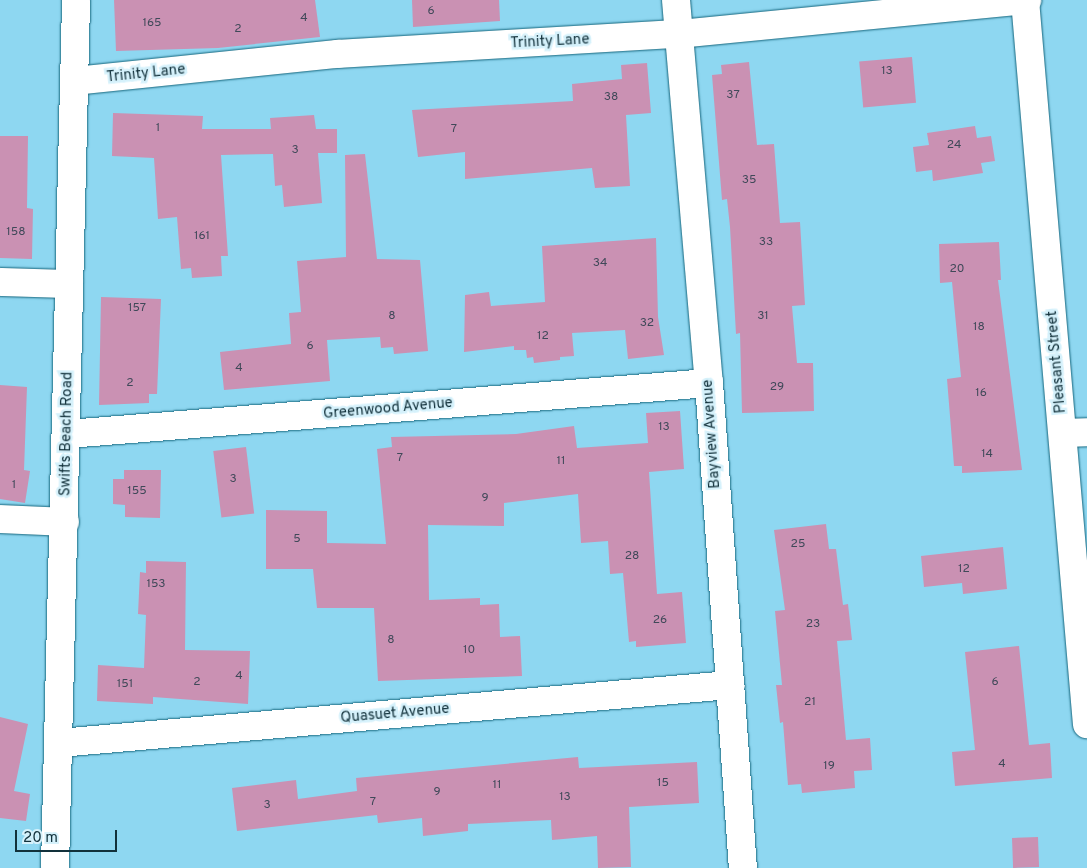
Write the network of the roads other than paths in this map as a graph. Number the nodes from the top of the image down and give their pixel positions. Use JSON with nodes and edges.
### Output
{"nodes":[{"id":1,"x":76,"y":0,"type":"edge"},
{"id":2,"x":676,"y":0,"type":"edge"},
{"id":3,"x":1025,"y":1,"type":"edge"},
{"id":4,"x":679,"y":34,"type":"junction"},
{"id":5,"x":75,"y":82,"type":"junction"},
{"id":6,"x":0,"y":282,"type":"edge"},
{"id":7,"x":69,"y":284,"type":"junction"},
{"id":8,"x":709,"y":383,"type":"junction"},
{"id":9,"x":1075,"y":433,"type":"edge"},
{"id":10,"x":68,"y":434,"type":"junction"},
{"id":11,"x":0,"y":518,"type":"edge"},
{"id":12,"x":65,"y":522,"type":"junction"},
{"id":13,"x":730,"y":685,"type":"junction"},
{"id":14,"x":1087,"y":724,"type":"edge"},
{"id":15,"x":59,"y":743,"type":"junction"},
{"id":16,"x":56,"y":868,"type":"edge"},
{"id":17,"x":743,"y":868,"type":"edge"}],
"edges":[{"from":1,"to":5,"type":"street","name":"Swifts Beach Road"},
{"from":2,"to":4,"type":"street","name":"Bayview Avenue"},
{"from":3,"to":4,"type":"street","name":"Trinity Lane"},
{"from":3,"to":9,"type":"street","name":"Pleasant Street"},
{"from":4,"to":5,"type":"street","name":"Trinity Lane"},
{"from":4,"to":8,"type":"street","name":"Bayview Avenue"},
{"from":5,"to":7,"type":"street","name":"Swifts Beach Road"},
{"from":6,"to":7,"type":"street"},
{"from":7,"to":10,"type":"street","name":"Swifts Beach Road"},
{"from":8,"to":10,"type":"street","name":"Greenwood Avenue"},
{"from":8,"to":13,"type":"street","name":"Bayview Avenue"},
{"from":9,"to":14,"type":"street","name":"Pleasant Street"},
{"from":10,"to":12,"type":"street","name":"Swifts Beach Road"},
{"from":11,"to":12,"type":"street"},
{"from":12,"to":15,"type":"street","name":"Swifts Beach Road"},
{"from":13,"to":15,"type":"street","name":"Quasuet Avenue"},
{"from":13,"to":17,"type":"street","name":"Bayview Avenue"},
{"from":15,"to":16,"type":"street","name":"Swifts Beach Road"}]}
